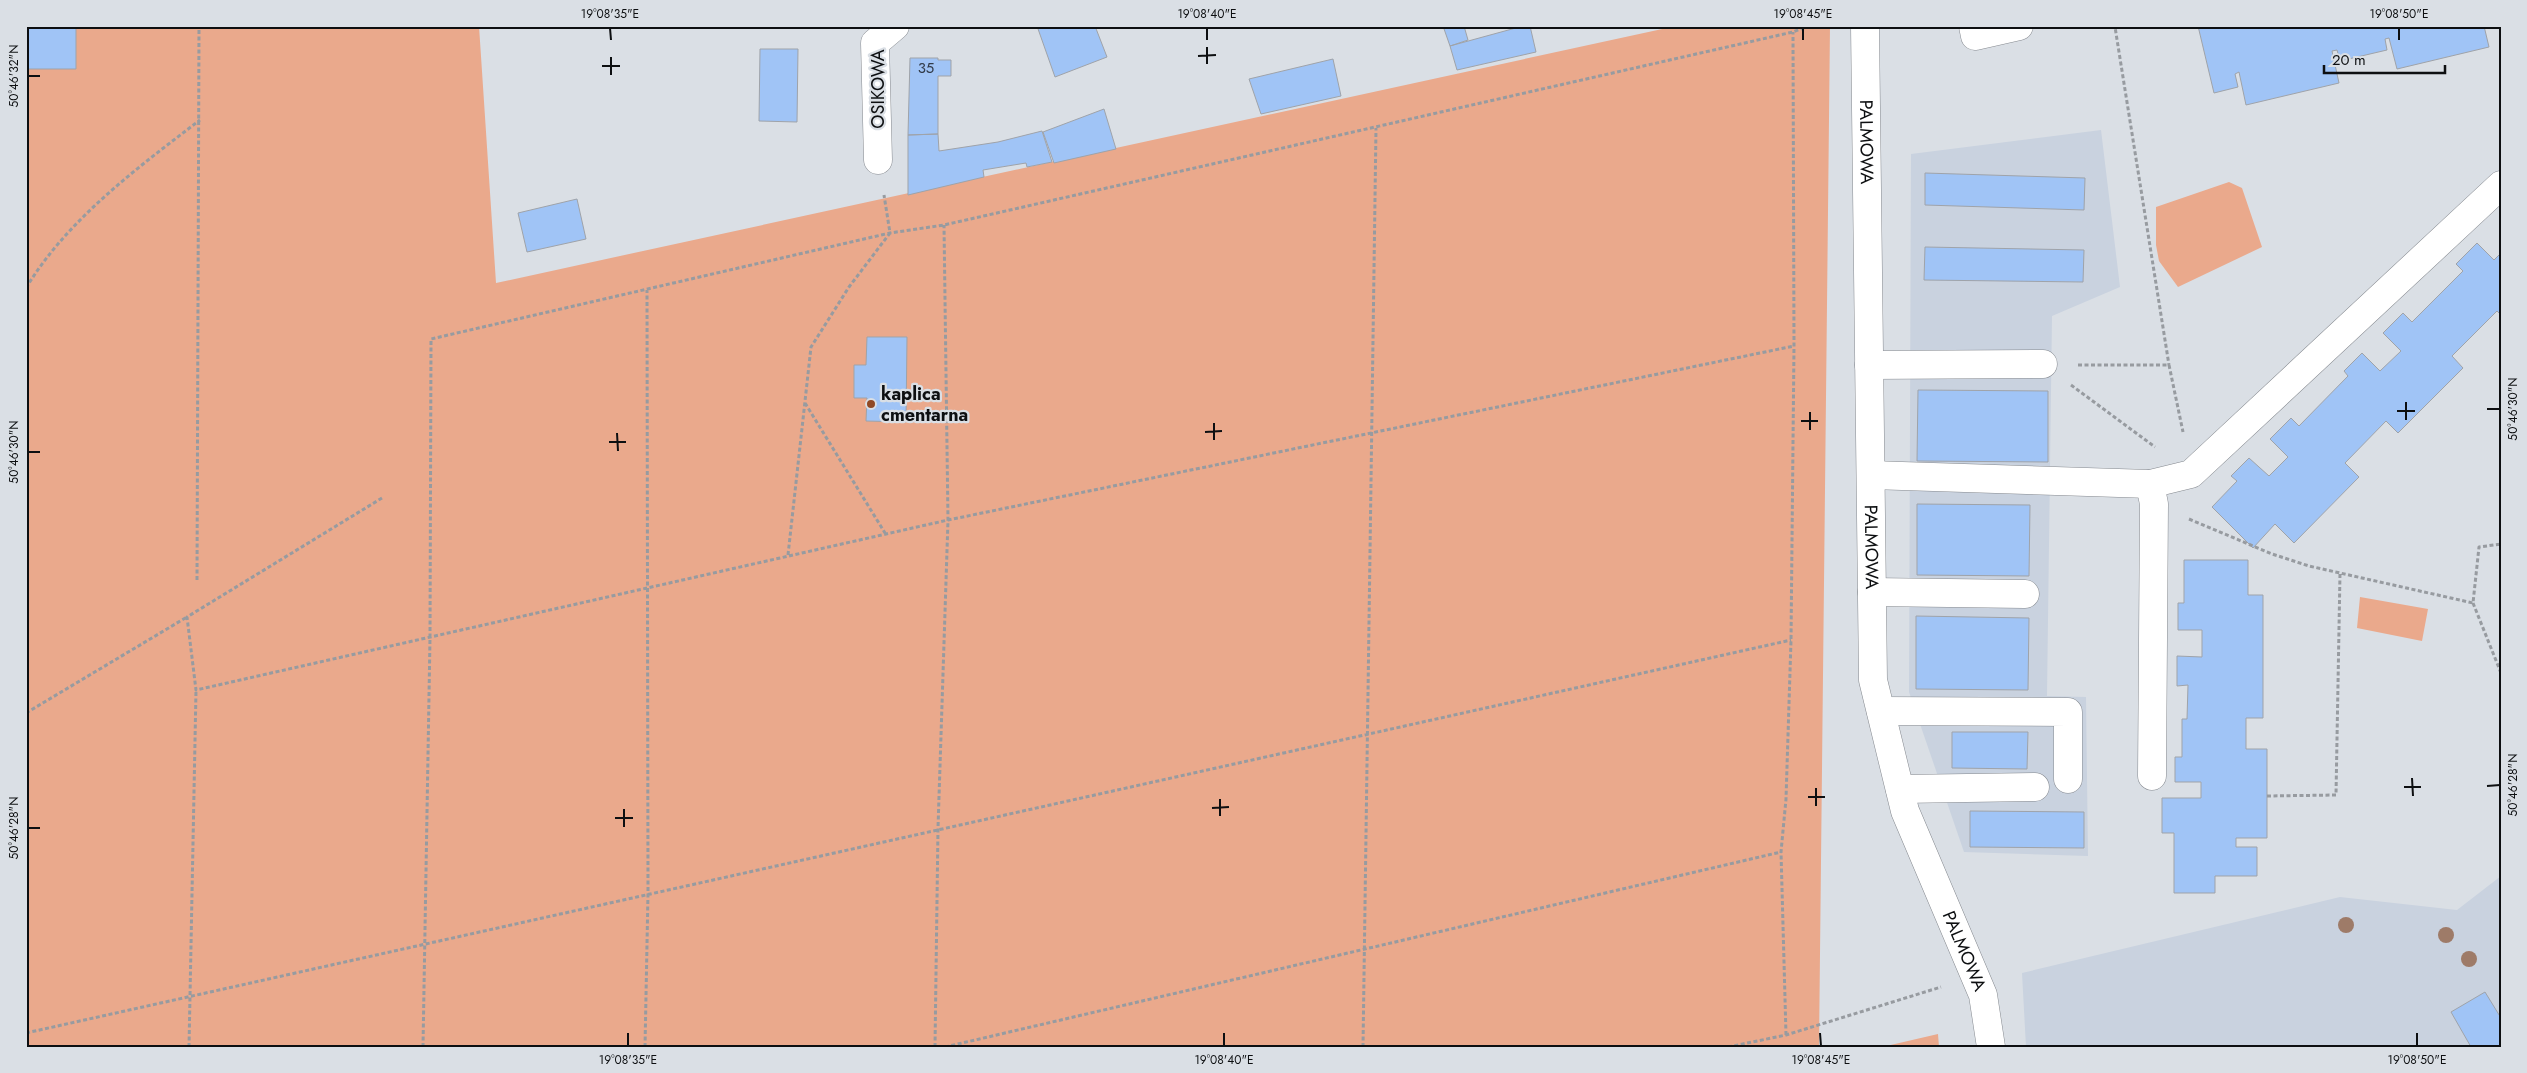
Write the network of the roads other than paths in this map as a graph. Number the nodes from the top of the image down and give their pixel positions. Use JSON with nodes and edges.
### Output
{"nodes":[{"id":1,"x":894,"y":26,"type":"edge"},
{"id":2,"x":1865,"y":26,"type":"edge"},
{"id":3,"x":1973,"y":26,"type":"edge"},
{"id":4,"x":2019,"y":26,"type":"edge"},
{"id":5,"x":878,"y":160,"type":"road end"},
{"id":6,"x":2501,"y":185,"type":"edge"},
{"id":7,"x":2043,"y":364,"type":"road end"},
{"id":8,"x":1869,"y":365,"type":"junction"},
{"id":9,"x":1871,"y":475,"type":"junction"},
{"id":10,"x":2152,"y":494,"type":"junction"},
{"id":11,"x":1872,"y":592,"type":"junction"},
{"id":12,"x":2025,"y":594,"type":"dead end"},
{"id":13,"x":1881,"y":711,"type":"junction"},
{"id":14,"x":2152,"y":776,"type":"dead end"},
{"id":15,"x":2068,"y":779,"type":"dead end"},
{"id":16,"x":2035,"y":787,"type":"dead end"},
{"id":17,"x":1900,"y":789,"type":"junction"},
{"id":18,"x":1991,"y":1047,"type":"edge"}],
"edges":[{"from":1,"to":5,"type":"street","name":"OSIKOWA"},
{"from":2,"to":8,"type":"street","name":"PALMOWA"},
{"from":3,"to":4,"type":"street"},
{"from":6,"to":10,"type":"street"},
{"from":7,"to":8,"type":"street"},
{"from":8,"to":9,"type":"street","name":"PALMOWA"},
{"from":9,"to":10,"type":"street"},
{"from":9,"to":11,"type":"street","name":"PALMOWA"},
{"from":10,"to":14,"type":"street"},
{"from":11,"to":12,"type":"street"},
{"from":11,"to":13,"type":"street","name":"PALMOWA"},
{"from":13,"to":15,"type":"street"},
{"from":13,"to":17,"type":"street","name":"PALMOWA"},
{"from":16,"to":17,"type":"street"},
{"from":17,"to":18,"type":"street","name":"PALMOWA"}]}
